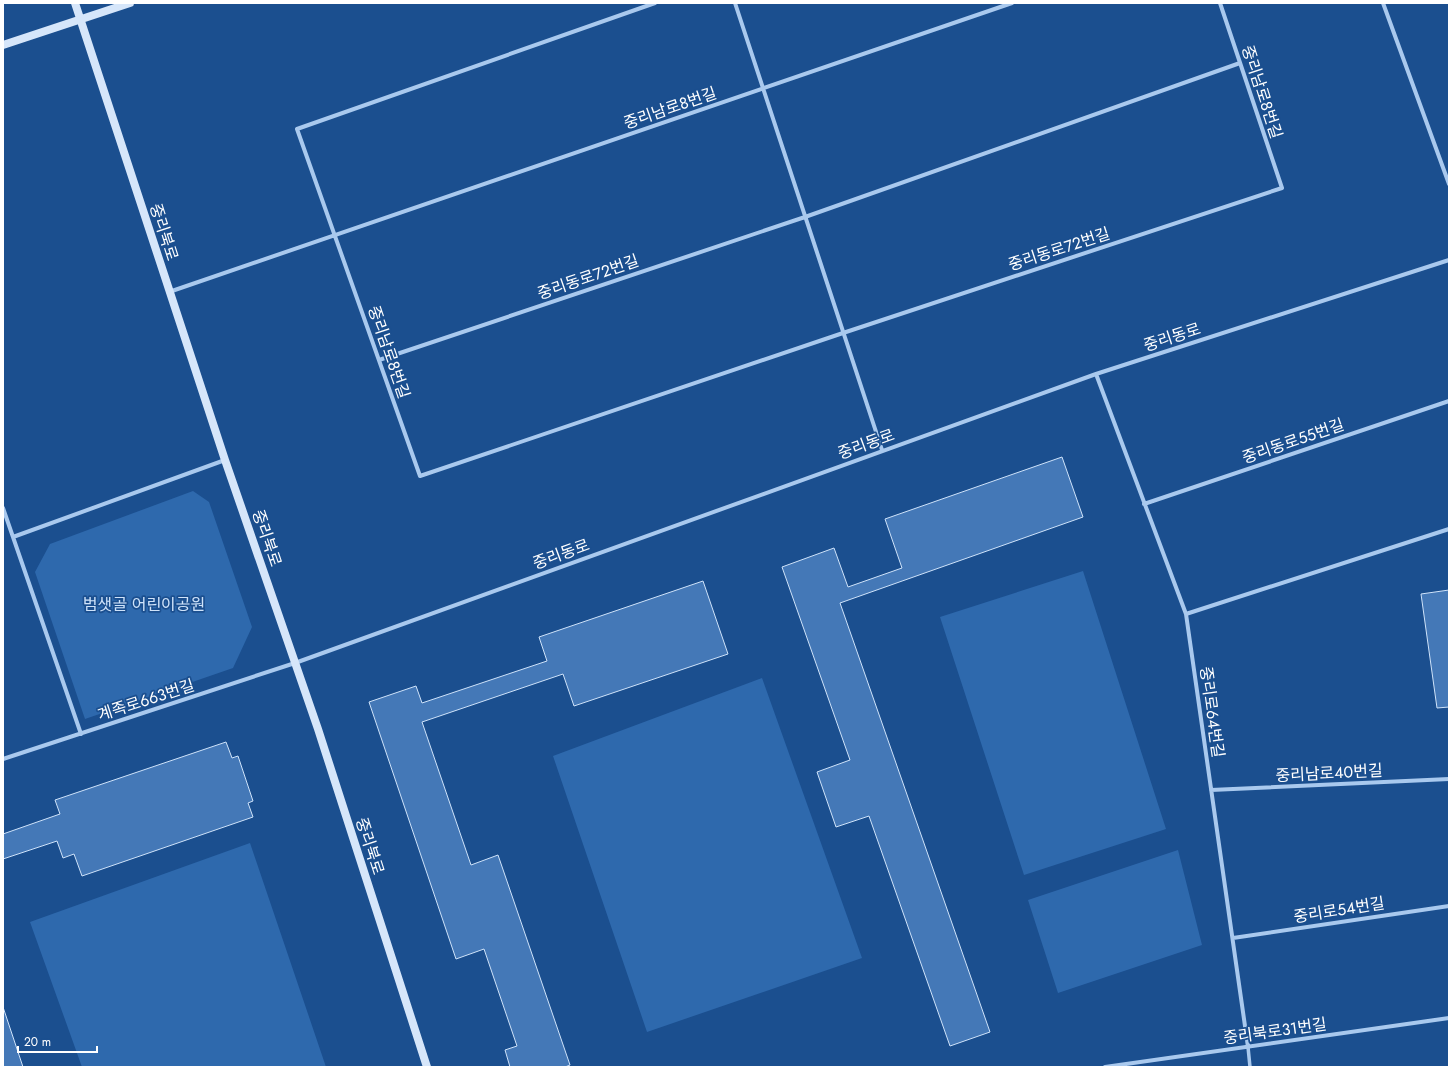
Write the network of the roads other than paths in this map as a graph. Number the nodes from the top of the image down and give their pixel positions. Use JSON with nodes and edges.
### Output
{"nodes":[{"id":1,"x":75,"y":3,"type":"edge"},
{"id":2,"x":130,"y":3,"type":"edge"},
{"id":3,"x":655,"y":3,"type":"edge"},
{"id":4,"x":735,"y":3,"type":"edge"},
{"id":5,"x":1012,"y":3,"type":"edge"},
{"id":6,"x":1220,"y":3,"type":"edge"},
{"id":7,"x":1383,"y":3,"type":"edge"},
{"id":8,"x":80,"y":19,"type":"junction"},
{"id":9,"x":3,"y":45,"type":"edge"},
{"id":10,"x":1240,"y":63,"type":"junction"},
{"id":11,"x":763,"y":88,"type":"junction"},
{"id":12,"x":1449,"y":184,"type":"edge"},
{"id":13,"x":1282,"y":188,"type":"joint"},
{"id":14,"x":805,"y":217,"type":"junction"},
{"id":15,"x":335,"y":235,"type":"junction"},
{"id":16,"x":1449,"y":260,"type":"edge"},
{"id":17,"x":169,"y":292,"type":"junction"},
{"id":18,"x":843,"y":332,"type":"junction"},
{"id":19,"x":379,"y":360,"type":"junction"},
{"id":20,"x":1096,"y":374,"type":"junction"},
{"id":21,"x":1449,"y":401,"type":"edge"},
{"id":22,"x":882,"y":450,"type":"junction"},
{"id":23,"x":225,"y":460,"type":"junction"},
{"id":24,"x":420,"y":476,"type":"joint"},
{"id":25,"x":1144,"y":504,"type":"junction"},
{"id":26,"x":3,"y":508,"type":"edge"},
{"id":27,"x":1449,"y":529,"type":"edge"},
{"id":28,"x":13,"y":537,"type":"junction"},
{"id":29,"x":1186,"y":614,"type":"junction"},
{"id":30,"x":295,"y":663,"type":"junction"},
{"id":31,"x":81,"y":734,"type":"junction"},
{"id":32,"x":3,"y":759,"type":"edge"},
{"id":33,"x":1449,"y":779,"type":"edge"},
{"id":34,"x":1211,"y":790,"type":"junction"},
{"id":35,"x":1449,"y":906,"type":"edge"},
{"id":36,"x":1233,"y":938,"type":"junction"},
{"id":37,"x":1449,"y":1018,"type":"edge"},
{"id":38,"x":1248,"y":1047,"type":"junction"},
{"id":39,"x":427,"y":1067,"type":"edge"},
{"id":40,"x":1105,"y":1067,"type":"edge"},
{"id":41,"x":1250,"y":1067,"type":"edge"}],
"edges":[{"from":1,"to":8,"type":"main road","name":"중리북로"},
{"from":2,"to":8,"type":"main road"},
{"from":3,"to":15,"type":"street","name":"중리남로8번길"},
{"from":4,"to":11,"type":"street"},
{"from":5,"to":11,"type":"street","name":"중리남로8번길"},
{"from":6,"to":10,"type":"street","name":"중리남로8번길"},
{"from":7,"to":12,"type":"street"},
{"from":8,"to":9,"type":"main road"},
{"from":8,"to":17,"type":"main road","name":"중리북로"},
{"from":10,"to":13,"type":"street","name":"중리남로8번길"},
{"from":10,"to":14,"type":"street","name":"중리동로72번길"},
{"from":11,"to":14,"type":"street"},
{"from":11,"to":15,"type":"street","name":"중리남로8번길"},
{"from":13,"to":18,"type":"street","name":"중리동로72번길"},
{"from":14,"to":18,"type":"street"},
{"from":14,"to":19,"type":"street","name":"중리동로72번길"},
{"from":15,"to":17,"type":"street","name":"중리남로8번길"},
{"from":15,"to":19,"type":"street","name":"중리남로8번길"},
{"from":16,"to":20,"type":"street","name":"중리동로"},
{"from":17,"to":23,"type":"main road","name":"중리북로"},
{"from":18,"to":22,"type":"street"},
{"from":18,"to":24,"type":"street","name":"중리동로72번길"},
{"from":19,"to":24,"type":"street","name":"중리남로8번길"},
{"from":20,"to":22,"type":"street","name":"중리동로"},
{"from":20,"to":25,"type":"street","name":"중리로64번길"},
{"from":21,"to":25,"type":"street","name":"중리동로55번길"},
{"from":22,"to":30,"type":"street","name":"중리동로"},
{"from":23,"to":28,"type":"street"},
{"from":23,"to":30,"type":"main road","name":"중리북로"},
{"from":25,"to":29,"type":"street","name":"중리로64번길"},
{"from":26,"to":28,"type":"street"},
{"from":27,"to":29,"type":"street"},
{"from":28,"to":31,"type":"street"},
{"from":29,"to":34,"type":"street","name":"중리로64번길"},
{"from":30,"to":31,"type":"street","name":"계족로663번길"},
{"from":30,"to":39,"type":"main road","name":"중리북로"},
{"from":31,"to":32,"type":"street","name":"계족로663번길"},
{"from":33,"to":34,"type":"street","name":"중리남로40번길"},
{"from":34,"to":36,"type":"street","name":"중리로64번길"},
{"from":35,"to":36,"type":"street","name":"중리로54번길"},
{"from":36,"to":38,"type":"street","name":"중리로64번길"},
{"from":37,"to":38,"type":"street","name":"중리북로31번길"},
{"from":38,"to":40,"type":"street","name":"중리북로31번길"},
{"from":38,"to":41,"type":"street","name":"중리로64번길"}]}
